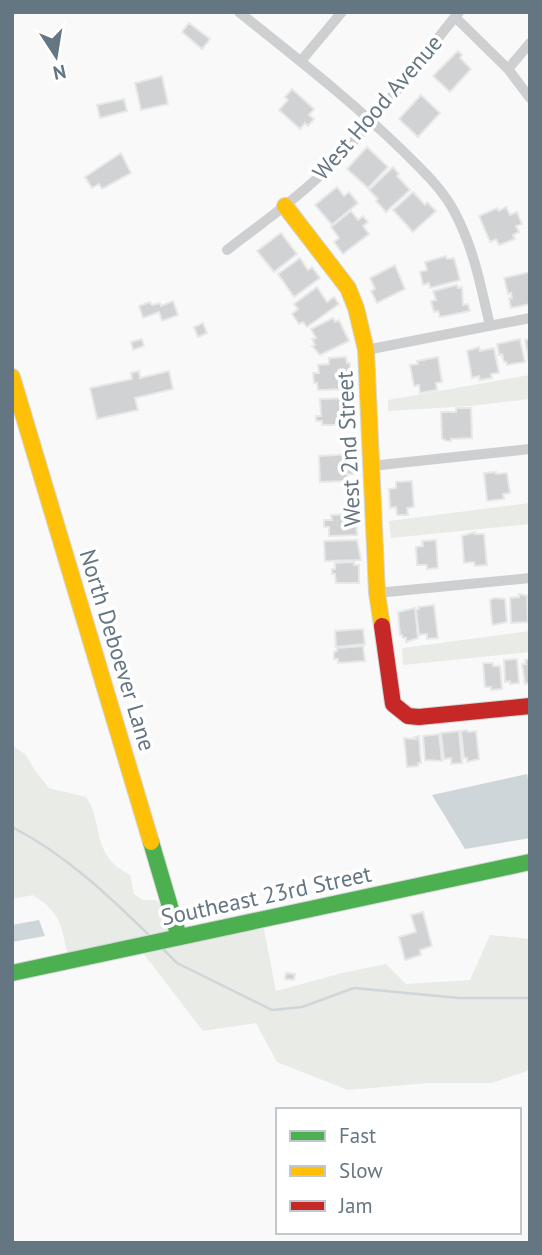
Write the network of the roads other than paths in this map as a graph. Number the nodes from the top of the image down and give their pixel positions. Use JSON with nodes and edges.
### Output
{"nodes":[{"id":1,"x":239,"y":12,"type":"edge"},
{"id":2,"x":342,"y":12,"type":"edge"},
{"id":3,"x":457,"y":15,"type":"edge"},
{"id":4,"x":530,"y":43,"type":"edge"},
{"id":5,"x":301,"y":61,"type":"junction"},
{"id":6,"x":508,"y":69,"type":"junction"},
{"id":7,"x":530,"y":98,"type":"edge"},
{"id":8,"x":372,"y":120,"type":"junction"},
{"id":9,"x":285,"y":206,"type":"junction"},
{"id":10,"x":227,"y":250,"type":"dead end"},
{"id":11,"x":530,"y":318,"type":"edge"},
{"id":12,"x":490,"y":326,"type":"junction"},
{"id":13,"x":366,"y":350,"type":"junction"},
{"id":14,"x":12,"y":377,"type":"edge"},
{"id":15,"x":530,"y":449,"type":"edge"},
{"id":16,"x":371,"y":466,"type":"junction"},
{"id":17,"x":530,"y":578,"type":"edge"},
{"id":18,"x":377,"y":593,"type":"junction"},
{"id":19,"x":530,"y":706,"type":"edge"},
{"id":20,"x":530,"y":862,"type":"edge"},
{"id":21,"x":179,"y":937,"type":"junction"},
{"id":22,"x":12,"y":973,"type":"edge"}],
"edges":[{"from":1,"to":5,"type":"street"},
{"from":2,"to":5,"type":"street"},
{"from":3,"to":6,"type":"street"},
{"from":3,"to":8,"type":"street","name":"West Hood Avenue"},
{"from":4,"to":6,"type":"street"},
{"from":5,"to":8,"type":"street"},
{"from":6,"to":7,"type":"street"},
{"from":8,"to":9,"type":"street","name":"West Hood Avenue"},
{"from":8,"to":12,"type":"street"},
{"from":9,"to":10,"type":"street","name":"West Hood Avenue"},
{"from":9,"to":13,"type":"street","name":"West 2nd Street"},
{"from":11,"to":12,"type":"street"},
{"from":12,"to":13,"type":"street"},
{"from":13,"to":16,"type":"street","name":"West 2nd Street"},
{"from":14,"to":21,"type":"street","name":"North Deboever Lane"},
{"from":15,"to":16,"type":"street"},
{"from":16,"to":18,"type":"street","name":"West 2nd Street"},
{"from":17,"to":18,"type":"street"},
{"from":18,"to":19,"type":"street","name":"West 2nd Street"},
{"from":20,"to":21,"type":"street","name":"Southeast 23rd Street"},
{"from":21,"to":22,"type":"street","name":"Southeast 23rd Street"}]}
